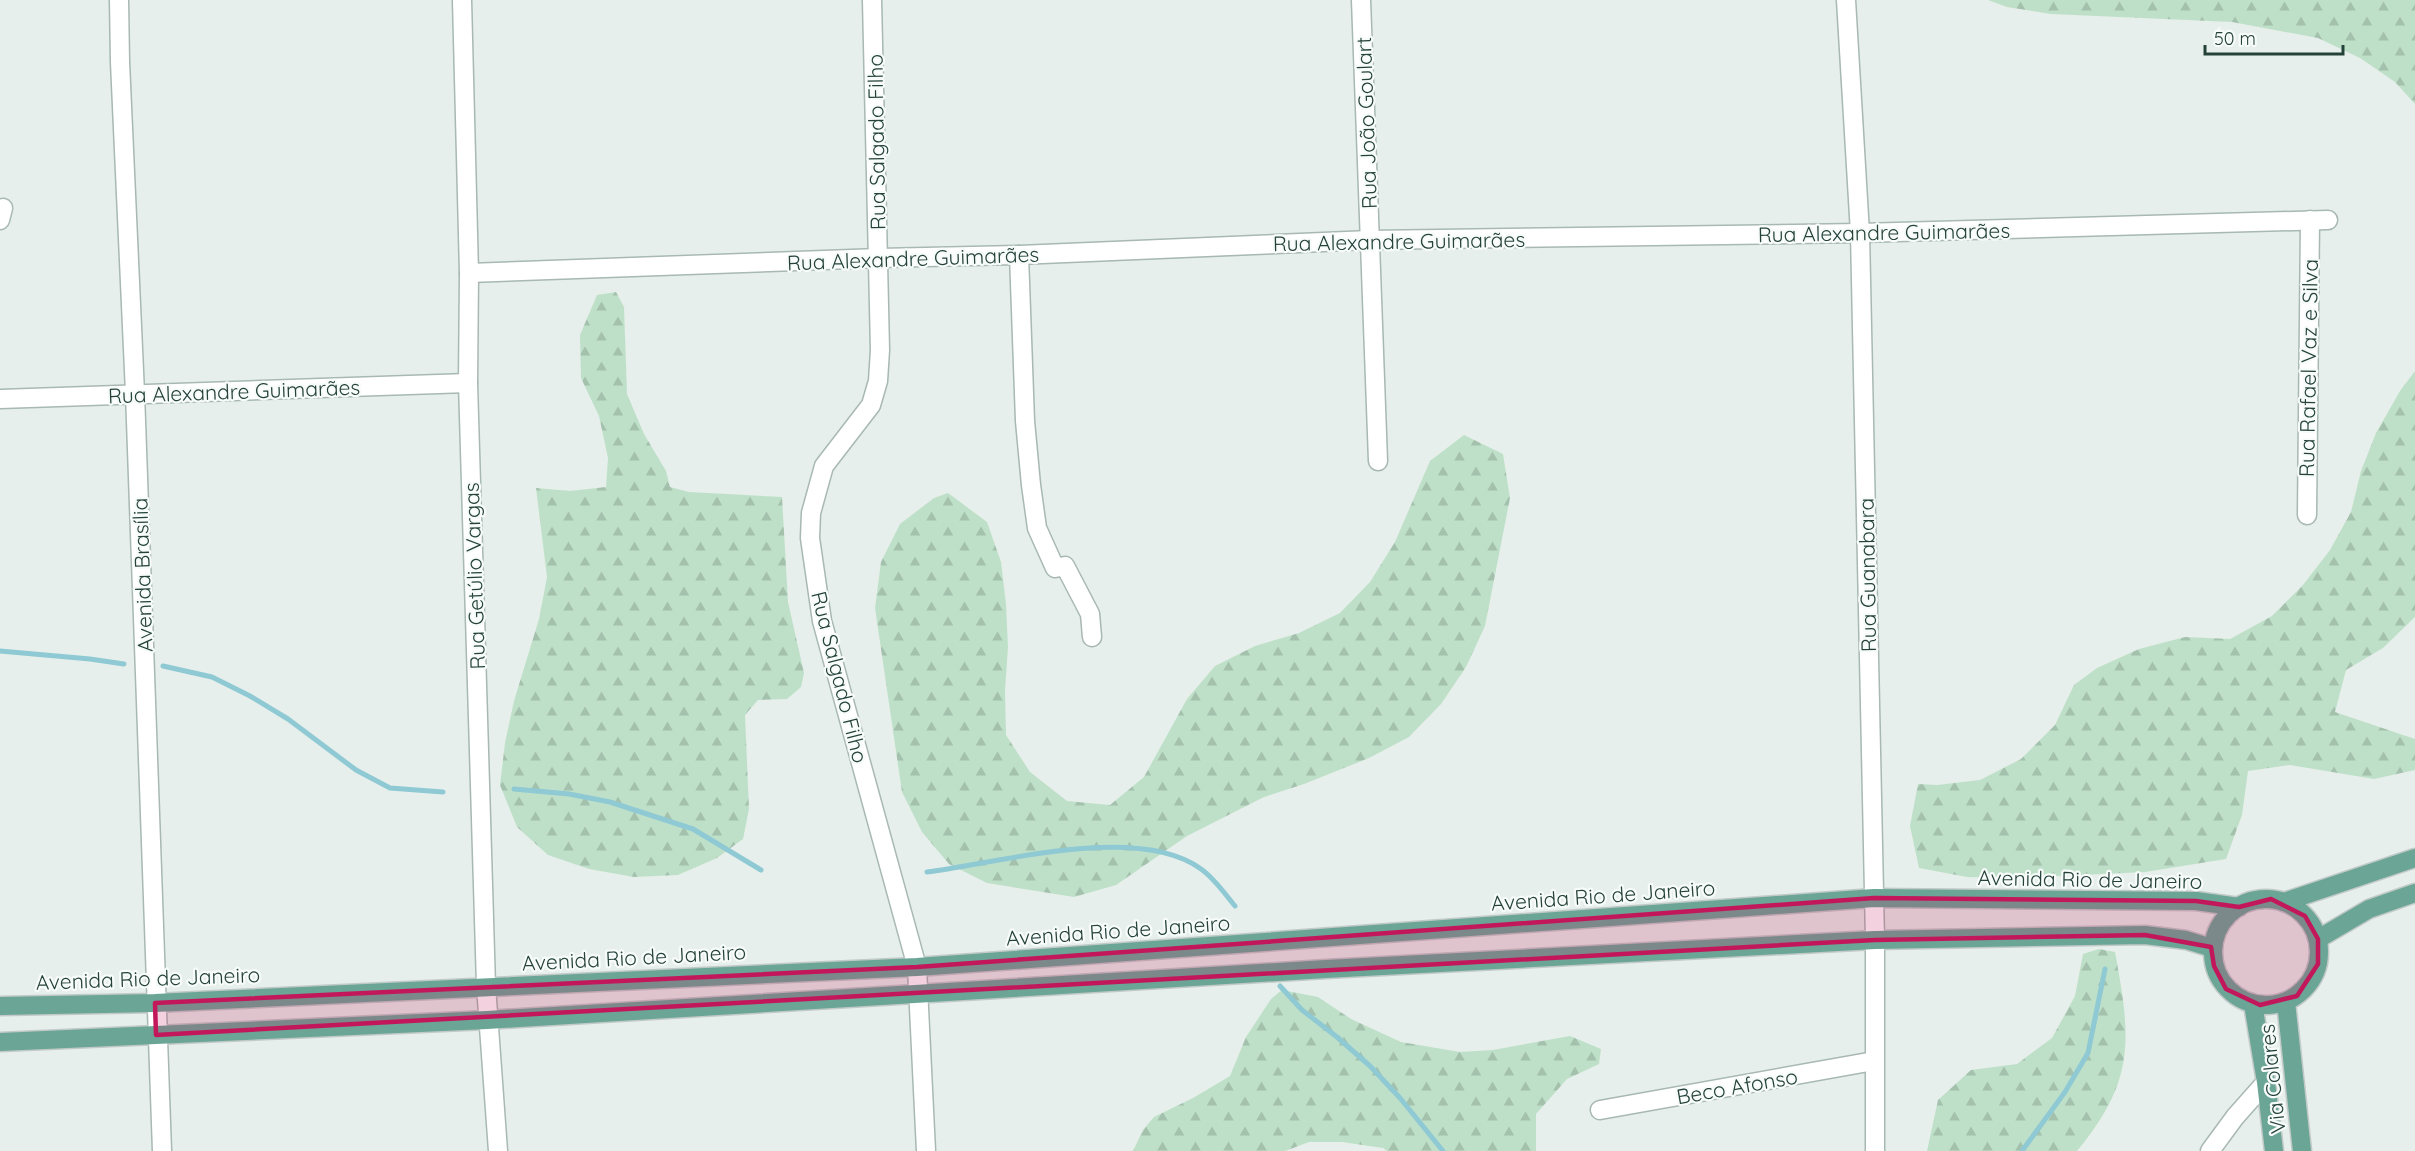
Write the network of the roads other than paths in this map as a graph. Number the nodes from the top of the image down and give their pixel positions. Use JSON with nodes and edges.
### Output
{"nodes":[{"id":1,"x":119,"y":0,"type":"edge"},
{"id":2,"x":462,"y":0,"type":"edge"},
{"id":3,"x":872,"y":0,"type":"edge"},
{"id":4,"x":1361,"y":0,"type":"edge"},
{"id":5,"x":1846,"y":0,"type":"edge"},
{"id":6,"x":2319,"y":220,"type":"joint"},
{"id":7,"x":1860,"y":234,"type":"junction"},
{"id":8,"x":1370,"y":240,"type":"junction"},
{"id":9,"x":1019,"y":255,"type":"junction"},
{"id":10,"x":879,"y":258,"type":"junction"},
{"id":11,"x":469,"y":273,"type":"junction"},
{"id":12,"x":468,"y":383,"type":"junction"},
{"id":13,"x":135,"y":393,"type":"junction"},
{"id":14,"x":0,"y":399,"type":"edge"},
{"id":15,"x":1378,"y":461,"type":"dead end"},
{"id":16,"x":2307,"y":515,"type":"dead end"},
{"id":17,"x":1092,"y":637,"type":"dead end"},
{"id":18,"x":2415,"y":858,"type":"edge"},
{"id":19,"x":2415,"y":893,"type":"edge"},
{"id":20,"x":1874,"y":898,"type":"junction"},
{"id":21,"x":2283,"y":902,"type":"junction"},
{"id":22,"x":2238,"y":907,"type":"junction"},
{"id":23,"x":2318,"y":939,"type":"junction"},
{"id":24,"x":1875,"y":940,"type":"junction"},
{"id":25,"x":2212,"y":948,"type":"junction"},
{"id":26,"x":917,"y":967,"type":"junction"},
{"id":27,"x":486,"y":986,"type":"junction"},
{"id":28,"x":919,"y":995,"type":"junction"},
{"id":29,"x":2286,"y":1002,"type":"junction"},
{"id":30,"x":155,"y":1003,"type":"junction"},
{"id":31,"x":2253,"y":1004,"type":"junction"},
{"id":32,"x":0,"y":1006,"type":"edge"},
{"id":33,"x":488,"y":1020,"type":"junction"},
{"id":34,"x":156,"y":1035,"type":"junction"},
{"id":35,"x":0,"y":1042,"type":"edge"},
{"id":36,"x":1875,"y":1061,"type":"junction"},
{"id":37,"x":2266,"y":1082,"type":"junction"},
{"id":38,"x":1600,"y":1110,"type":"dead end"},
{"id":39,"x":162,"y":1151,"type":"edge"},
{"id":40,"x":498,"y":1151,"type":"edge"},
{"id":41,"x":926,"y":1151,"type":"edge"},
{"id":42,"x":1875,"y":1151,"type":"edge"},
{"id":43,"x":2210,"y":1151,"type":"edge"},
{"id":44,"x":2274,"y":1151,"type":"edge"},
{"id":45,"x":2302,"y":1151,"type":"edge"}],
"edges":[{"from":1,"to":13,"type":"street","name":"Avenida Brasília"},
{"from":2,"to":11,"type":"street","name":"Rua Getúlio Vargas"},
{"from":3,"to":10,"type":"street","name":"Rua Salgado Filho"},
{"from":4,"to":8,"type":"street","name":"Rua João Goulart"},
{"from":5,"to":7,"type":"street","name":"Rua Guanabara"},
{"from":6,"to":7,"type":"street","name":"Rua Alexandre Guimarães"},
{"from":6,"to":16,"type":"street","name":"Rua Rafael Vaz e Silva"},
{"from":7,"to":8,"type":"street","name":"Rua Alexandre Guimarães"},
{"from":7,"to":20,"type":"street","name":"Rua Guanabara"},
{"from":8,"to":9,"type":"street","name":"Rua Alexandre Guimarães"},
{"from":8,"to":15,"type":"street","name":"Rua João Goulart"},
{"from":9,"to":10,"type":"street","name":"Rua Alexandre Guimarães"},
{"from":9,"to":17,"type":"street"},
{"from":10,"to":11,"type":"street","name":"Rua Alexandre Guimarães"},
{"from":10,"to":26,"type":"street","name":"Rua Salgado Filho"},
{"from":11,"to":12,"type":"street","name":"Rua Getúlio Vargas"},
{"from":12,"to":13,"type":"street","name":"Rua Alexandre Guimarães"},
{"from":12,"to":27,"type":"street","name":"Rua Getúlio Vargas"},
{"from":13,"to":14,"type":"street","name":"Rua Alexandre Guimarães"},
{"from":13,"to":30,"type":"street","name":"Avenida Brasília"},
{"from":18,"to":21,"type":"main road"},
{"from":19,"to":23,"type":"main road"},
{"from":20,"to":22,"type":"main road","name":"Avenida Rio de Janeiro"},
{"from":20,"to":24,"type":"street","name":"Rua Guanabara"},
{"from":20,"to":26,"type":"main road","name":"Avenida Rio de Janeiro"},
{"from":21,"to":22,"type":"main road"},
{"from":21,"to":23,"type":"main road"},
{"from":22,"to":25,"type":"main road"},
{"from":23,"to":29,"type":"main road"},
{"from":24,"to":25,"type":"main road"},
{"from":24,"to":28,"type":"main road"},
{"from":24,"to":36,"type":"street","name":"Rua Guanabara"},
{"from":25,"to":31,"type":"main road"},
{"from":26,"to":27,"type":"main road","name":"Avenida Rio de Janeiro"},
{"from":26,"to":28,"type":"street","name":"Rua Salgado Filho"},
{"from":27,"to":30,"type":"main road","name":"Avenida Rio de Janeiro"},
{"from":27,"to":33,"type":"street","name":"Rua Getúlio Vargas"},
{"from":28,"to":33,"type":"main road"},
{"from":28,"to":41,"type":"street","name":"Rua Salgado Filho"},
{"from":29,"to":31,"type":"main road"},
{"from":29,"to":45,"type":"main road","name":"Via Colares"},
{"from":30,"to":32,"type":"main road","name":"Avenida Rio de Janeiro"},
{"from":30,"to":34,"type":"street","name":"Avenida Brasília"},
{"from":31,"to":37,"type":"main road","name":"Via Colares"},
{"from":33,"to":34,"type":"main road"},
{"from":33,"to":40,"type":"street","name":"Rua Getúlio Vargas"},
{"from":34,"to":35,"type":"main road"},
{"from":34,"to":39,"type":"street","name":"Avenida Brasília"},
{"from":36,"to":38,"type":"street","name":"Beco Afonso"},
{"from":36,"to":42,"type":"street","name":"Rua Guanabara"},
{"from":37,"to":43,"type":"street"},
{"from":37,"to":44,"type":"main road","name":"Via Colares"}]}
